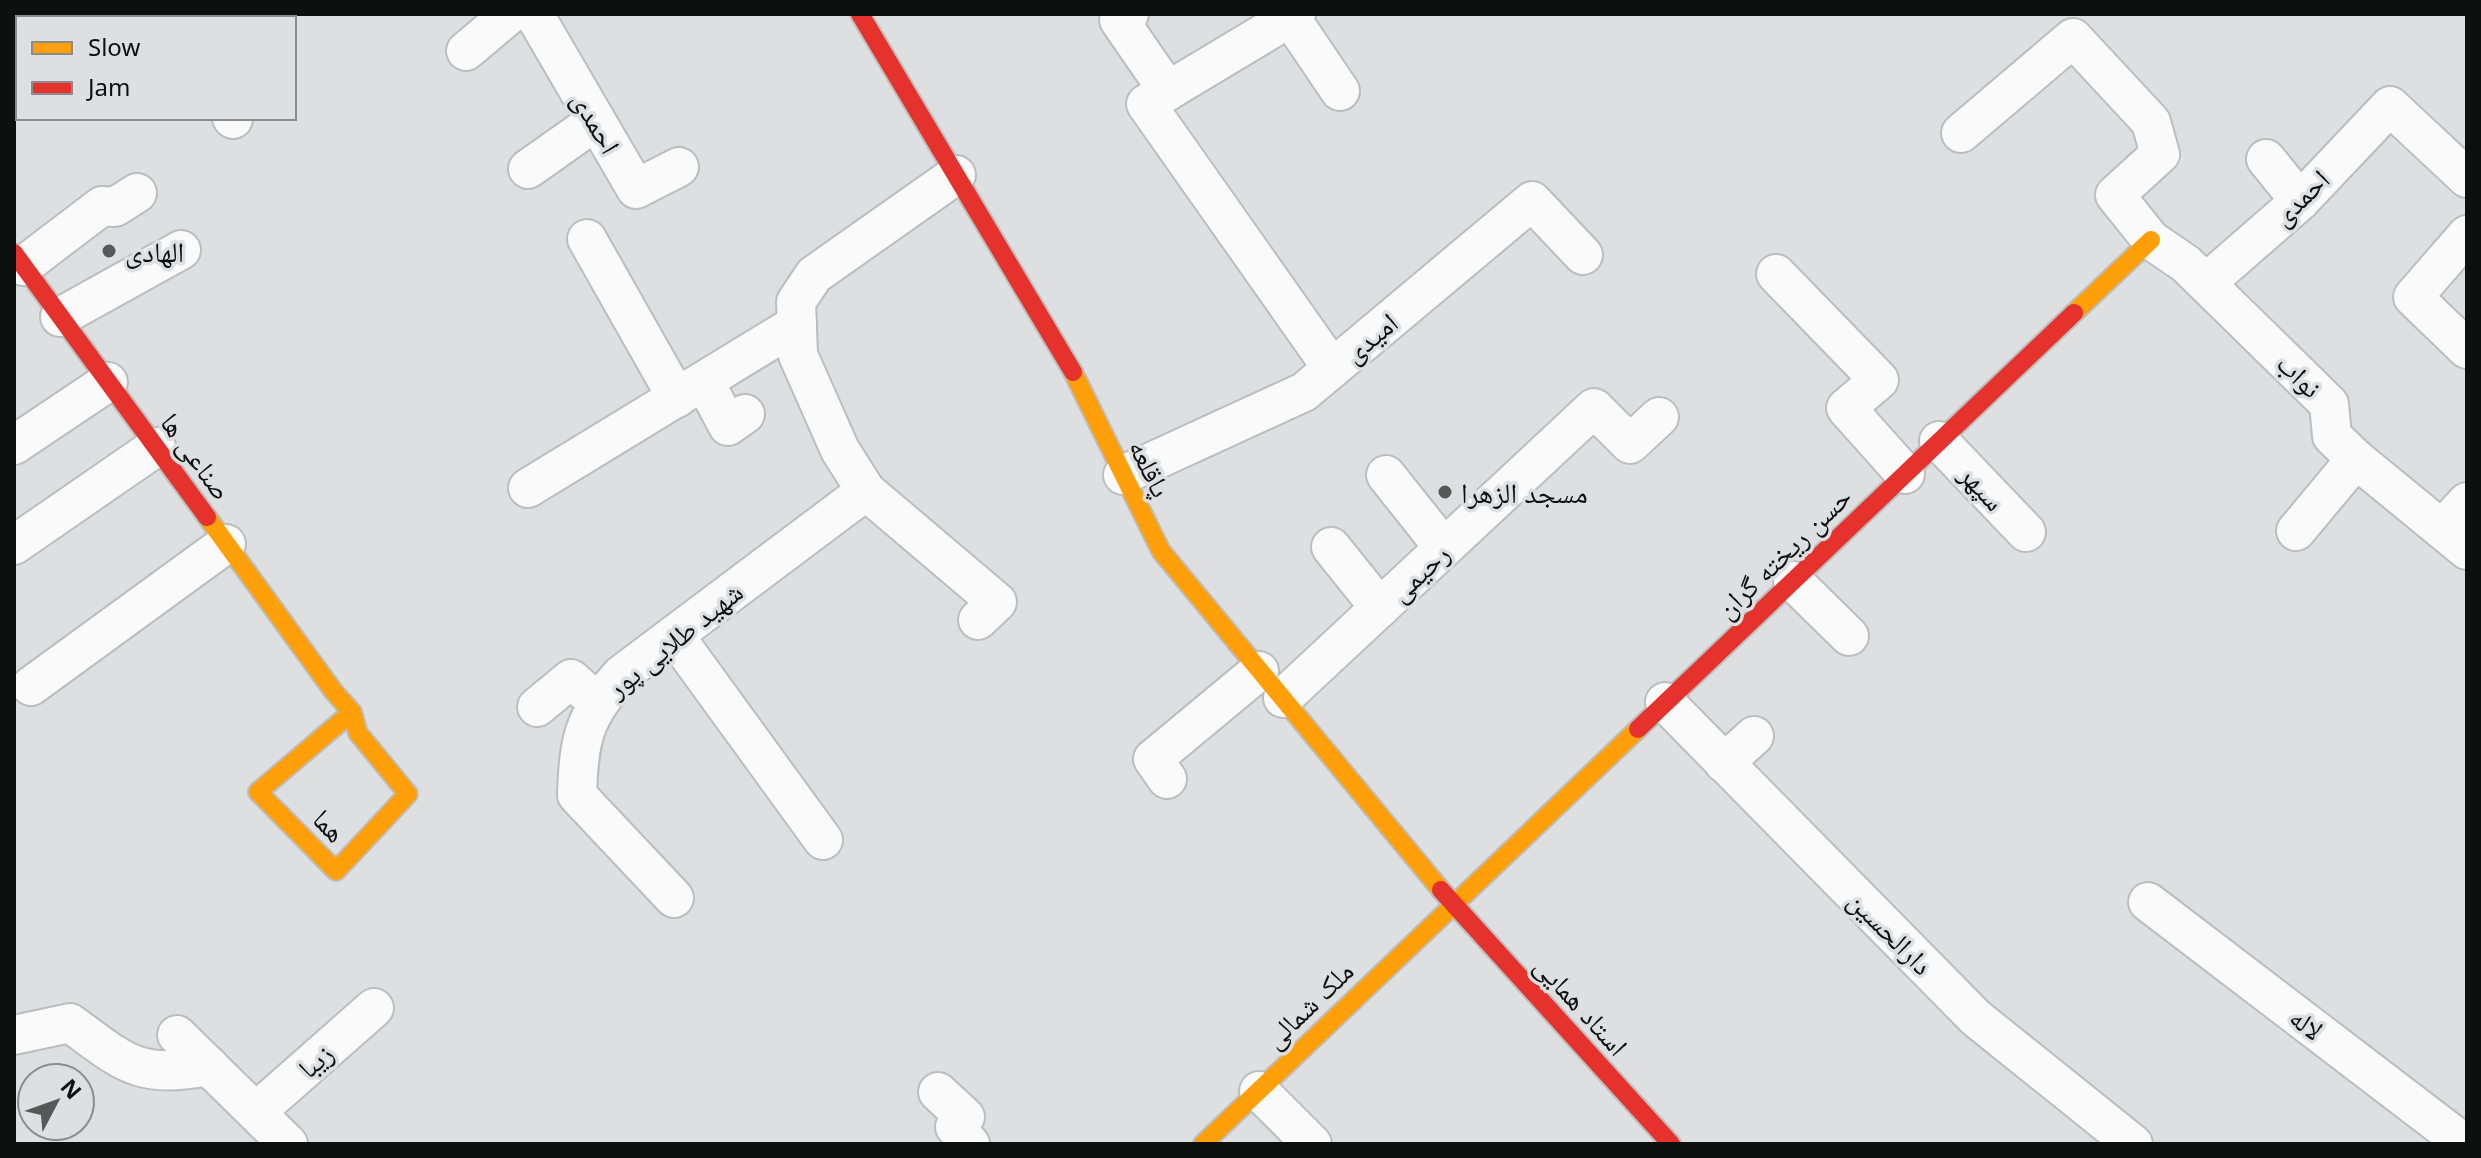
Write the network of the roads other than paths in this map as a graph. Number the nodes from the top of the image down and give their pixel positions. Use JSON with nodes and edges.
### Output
{"nodes":[{"id":1,"x":510,"y":14,"type":"edge"},
{"id":2,"x":534,"y":14,"type":"edge"},
{"id":3,"x":860,"y":14,"type":"edge"},
{"id":4,"x":1129,"y":14,"type":"edge"},
{"id":5,"x":1293,"y":16,"type":"edge"},
{"id":6,"x":466,"y":51,"type":"dead end"},
{"id":7,"x":1168,"y":91,"type":"junction"},
{"id":8,"x":1340,"y":91,"type":"dead end"},
{"id":9,"x":596,"y":121,"type":"junction"},
{"id":10,"x":1961,"y":133,"type":"dead end"},
{"id":11,"x":2266,"y":159,"type":"dead end"},
{"id":12,"x":679,"y":167,"type":"dead end"},
{"id":13,"x":528,"y":169,"type":"dead end"},
{"id":14,"x":956,"y":175,"type":"junction"},
{"id":15,"x":2467,"y":178,"type":"edge"},
{"id":16,"x":137,"y":193,"type":"dead end"},
{"id":17,"x":2300,"y":201,"type":"junction"},
{"id":18,"x":2467,"y":235,"type":"edge"},
{"id":19,"x":587,"y":239,"type":"dead end"},
{"id":20,"x":2151,"y":240,"type":"junction"},
{"id":21,"x":181,"y":250,"type":"dead end"},
{"id":22,"x":1583,"y":255,"type":"dead end"},
{"id":23,"x":19,"y":260,"type":"edge"},
{"id":24,"x":1776,"y":274,"type":"dead end"},
{"id":25,"x":2206,"y":283,"type":"junction"},
{"id":26,"x":60,"y":317,"type":"junction"},
{"id":27,"x":797,"y":324,"type":"junction"},
{"id":28,"x":2467,"y":349,"type":"edge"},
{"id":29,"x":1332,"y":368,"type":"junction"},
{"id":30,"x":108,"y":382,"type":"junction"},
{"id":31,"x":690,"y":390,"type":"junction"},
{"id":32,"x":745,"y":414,"type":"dead end"},
{"id":33,"x":1659,"y":417,"type":"dead end"},
{"id":34,"x":1939,"y":441,"type":"junction"},
{"id":35,"x":14,"y":445,"type":"edge"},
{"id":36,"x":156,"y":447,"type":"junction"},
{"id":37,"x":2356,"y":459,"type":"junction"},
{"id":38,"x":1905,"y":474,"type":"junction"},
{"id":39,"x":1123,"y":475,"type":"junction"},
{"id":40,"x":1386,"y":475,"type":"dead end"},
{"id":41,"x":528,"y":488,"type":"dead end"},
{"id":42,"x":866,"y":491,"type":"junction"},
{"id":43,"x":2459,"y":527,"type":"edge"},
{"id":44,"x":2296,"y":531,"type":"dead end"},
{"id":45,"x":2026,"y":532,"type":"dead end"},
{"id":46,"x":226,"y":544,"type":"junction"},
{"id":47,"x":14,"y":545,"type":"edge"},
{"id":48,"x":1331,"y":547,"type":"dead end"},
{"id":49,"x":1444,"y":548,"type":"junction"},
{"id":50,"x":1793,"y":581,"type":"junction"},
{"id":51,"x":1380,"y":608,"type":"junction"},
{"id":52,"x":978,"y":620,"type":"dead end"},
{"id":53,"x":674,"y":635,"type":"junction"},
{"id":54,"x":1849,"y":636,"type":"dead end"},
{"id":55,"x":1271,"y":684,"type":"junction"},
{"id":56,"x":31,"y":686,"type":"dead end"},
{"id":57,"x":334,"y":692,"type":"joint"},
{"id":58,"x":597,"y":702,"type":"junction"},
{"id":59,"x":1665,"y":702,"type":"junction"},
{"id":60,"x":537,"y":707,"type":"dead end"},
{"id":61,"x":352,"y":712,"type":"junction"},
{"id":62,"x":1754,"y":736,"type":"dead end"},
{"id":63,"x":1724,"y":763,"type":"junction"},
{"id":64,"x":1167,"y":779,"type":"dead end"},
{"id":65,"x":823,"y":840,"type":"dead end"},
{"id":66,"x":674,"y":898,"type":"dead end"},
{"id":67,"x":2148,"y":902,"type":"dead end"},
{"id":68,"x":1453,"y":905,"type":"junction"},
{"id":69,"x":374,"y":1008,"type":"dead end"},
{"id":70,"x":14,"y":1035,"type":"edge"},
{"id":71,"x":177,"y":1035,"type":"dead end"},
{"id":72,"x":209,"y":1066,"type":"junction"},
{"id":73,"x":1259,"y":1091,"type":"junction"},
{"id":74,"x":938,"y":1092,"type":"dead end"},
{"id":75,"x":256,"y":1112,"type":"junction"},
{"id":76,"x":288,"y":1144,"type":"edge"},
{"id":77,"x":970,"y":1144,"type":"edge"},
{"id":78,"x":1203,"y":1144,"type":"edge"},
{"id":79,"x":1312,"y":1144,"type":"edge"},
{"id":80,"x":1671,"y":1144,"type":"edge"},
{"id":81,"x":2133,"y":1144,"type":"edge"},
{"id":82,"x":2465,"y":1144,"type":"edge"}],
"edges":[{"from":1,"to":6,"type":"street"},
{"from":2,"to":9,"type":"street","name":"احمدی"},
{"from":3,"to":14,"type":"street","name":"پاقلعه"},
{"from":4,"to":7,"type":"street"},
{"from":5,"to":7,"type":"street"},
{"from":5,"to":8,"type":"street"},
{"from":7,"to":29,"type":"street"},
{"from":9,"to":12,"type":"street","name":"احمدی"},
{"from":9,"to":13,"type":"street"},
{"from":10,"to":20,"type":"street","name":"نواب"},
{"from":11,"to":17,"type":"street"},
{"from":14,"to":27,"type":"street"},
{"from":14,"to":39,"type":"street","name":"پاقلعه"},
{"from":15,"to":17,"type":"street","name":"احمدی"},
{"from":16,"to":23,"type":"street"},
{"from":17,"to":25,"type":"street","name":"احمدی"},
{"from":18,"to":28,"type":"street"},
{"from":19,"to":31,"type":"street"},
{"from":20,"to":25,"type":"street","name":"نواب"},
{"from":20,"to":34,"type":"street","name":"حسن ریخته گران"},
{"from":21,"to":26,"type":"street"},
{"from":22,"to":29,"type":"street","name":"امیدی"},
{"from":23,"to":26,"type":"street","name":"صناعی ها"},
{"from":24,"to":38,"type":"street"},
{"from":25,"to":37,"type":"street","name":"نواب"},
{"from":26,"to":30,"type":"street","name":"صناعی ها"},
{"from":27,"to":31,"type":"street"},
{"from":27,"to":42,"type":"street"},
{"from":29,"to":39,"type":"street","name":"امیدی"},
{"from":30,"to":35,"type":"street"},
{"from":30,"to":36,"type":"street","name":"صناعی ها"},
{"from":31,"to":32,"type":"street"},
{"from":31,"to":41,"type":"street"},
{"from":33,"to":49,"type":"street","name":"رحیمی"},
{"from":34,"to":38,"type":"street","name":"حسن ریخته گران"},
{"from":34,"to":45,"type":"street","name":"سپهر"},
{"from":36,"to":46,"type":"street","name":"صناعی ها"},
{"from":36,"to":47,"type":"street"},
{"from":37,"to":43,"type":"street","name":"نواب"},
{"from":37,"to":44,"type":"street"},
{"from":38,"to":50,"type":"street","name":"حسن ریخته گران"},
{"from":39,"to":55,"type":"street","name":"پاقلعه"},
{"from":40,"to":49,"type":"street"},
{"from":42,"to":52,"type":"street"},
{"from":42,"to":53,"type":"street","name":"شهید طلایی پور"},
{"from":46,"to":56,"type":"street"},
{"from":46,"to":57,"type":"street","name":"صناعی ها"},
{"from":48,"to":51,"type":"street"},
{"from":49,"to":51,"type":"street","name":"رحیمی"},
{"from":50,"to":54,"type":"street"},
{"from":50,"to":59,"type":"street","name":"حسن ریخته گران"},
{"from":51,"to":55,"type":"street","name":"رحیمی"},
{"from":53,"to":58,"type":"street","name":"شهید طلایی پور"},
{"from":53,"to":65,"type":"street"},
{"from":55,"to":64,"type":"street","name":"رحیمی"},
{"from":55,"to":68,"type":"street","name":"پاقلعه"},
{"from":57,"to":61,"type":"street","name":"هما"},
{"from":58,"to":60,"type":"street"},
{"from":58,"to":66,"type":"street","name":"شهید طلایی پور"},
{"from":59,"to":63,"type":"street","name":"دارالحسین"},
{"from":59,"to":68,"type":"street","name":"حسن ریخته گران"},
{"from":61,"to":61,"type":"street","name":"هما"},
{"from":62,"to":63,"type":"street"},
{"from":63,"to":81,"type":"street","name":"دارالحسین"},
{"from":67,"to":82,"type":"street","name":"لاله"},
{"from":68,"to":73,"type":"street","name":"ملک شمالی"},
{"from":68,"to":80,"type":"street","name":"استاد همایی"},
{"from":69,"to":75,"type":"street","name":"زیبا"},
{"from":70,"to":72,"type":"street"},
{"from":71,"to":72,"type":"street"},
{"from":72,"to":75,"type":"street"},
{"from":73,"to":78,"type":"street","name":"ملک شمالی"},
{"from":73,"to":79,"type":"street"},
{"from":74,"to":77,"type":"street"},
{"from":75,"to":76,"type":"street"}]}
